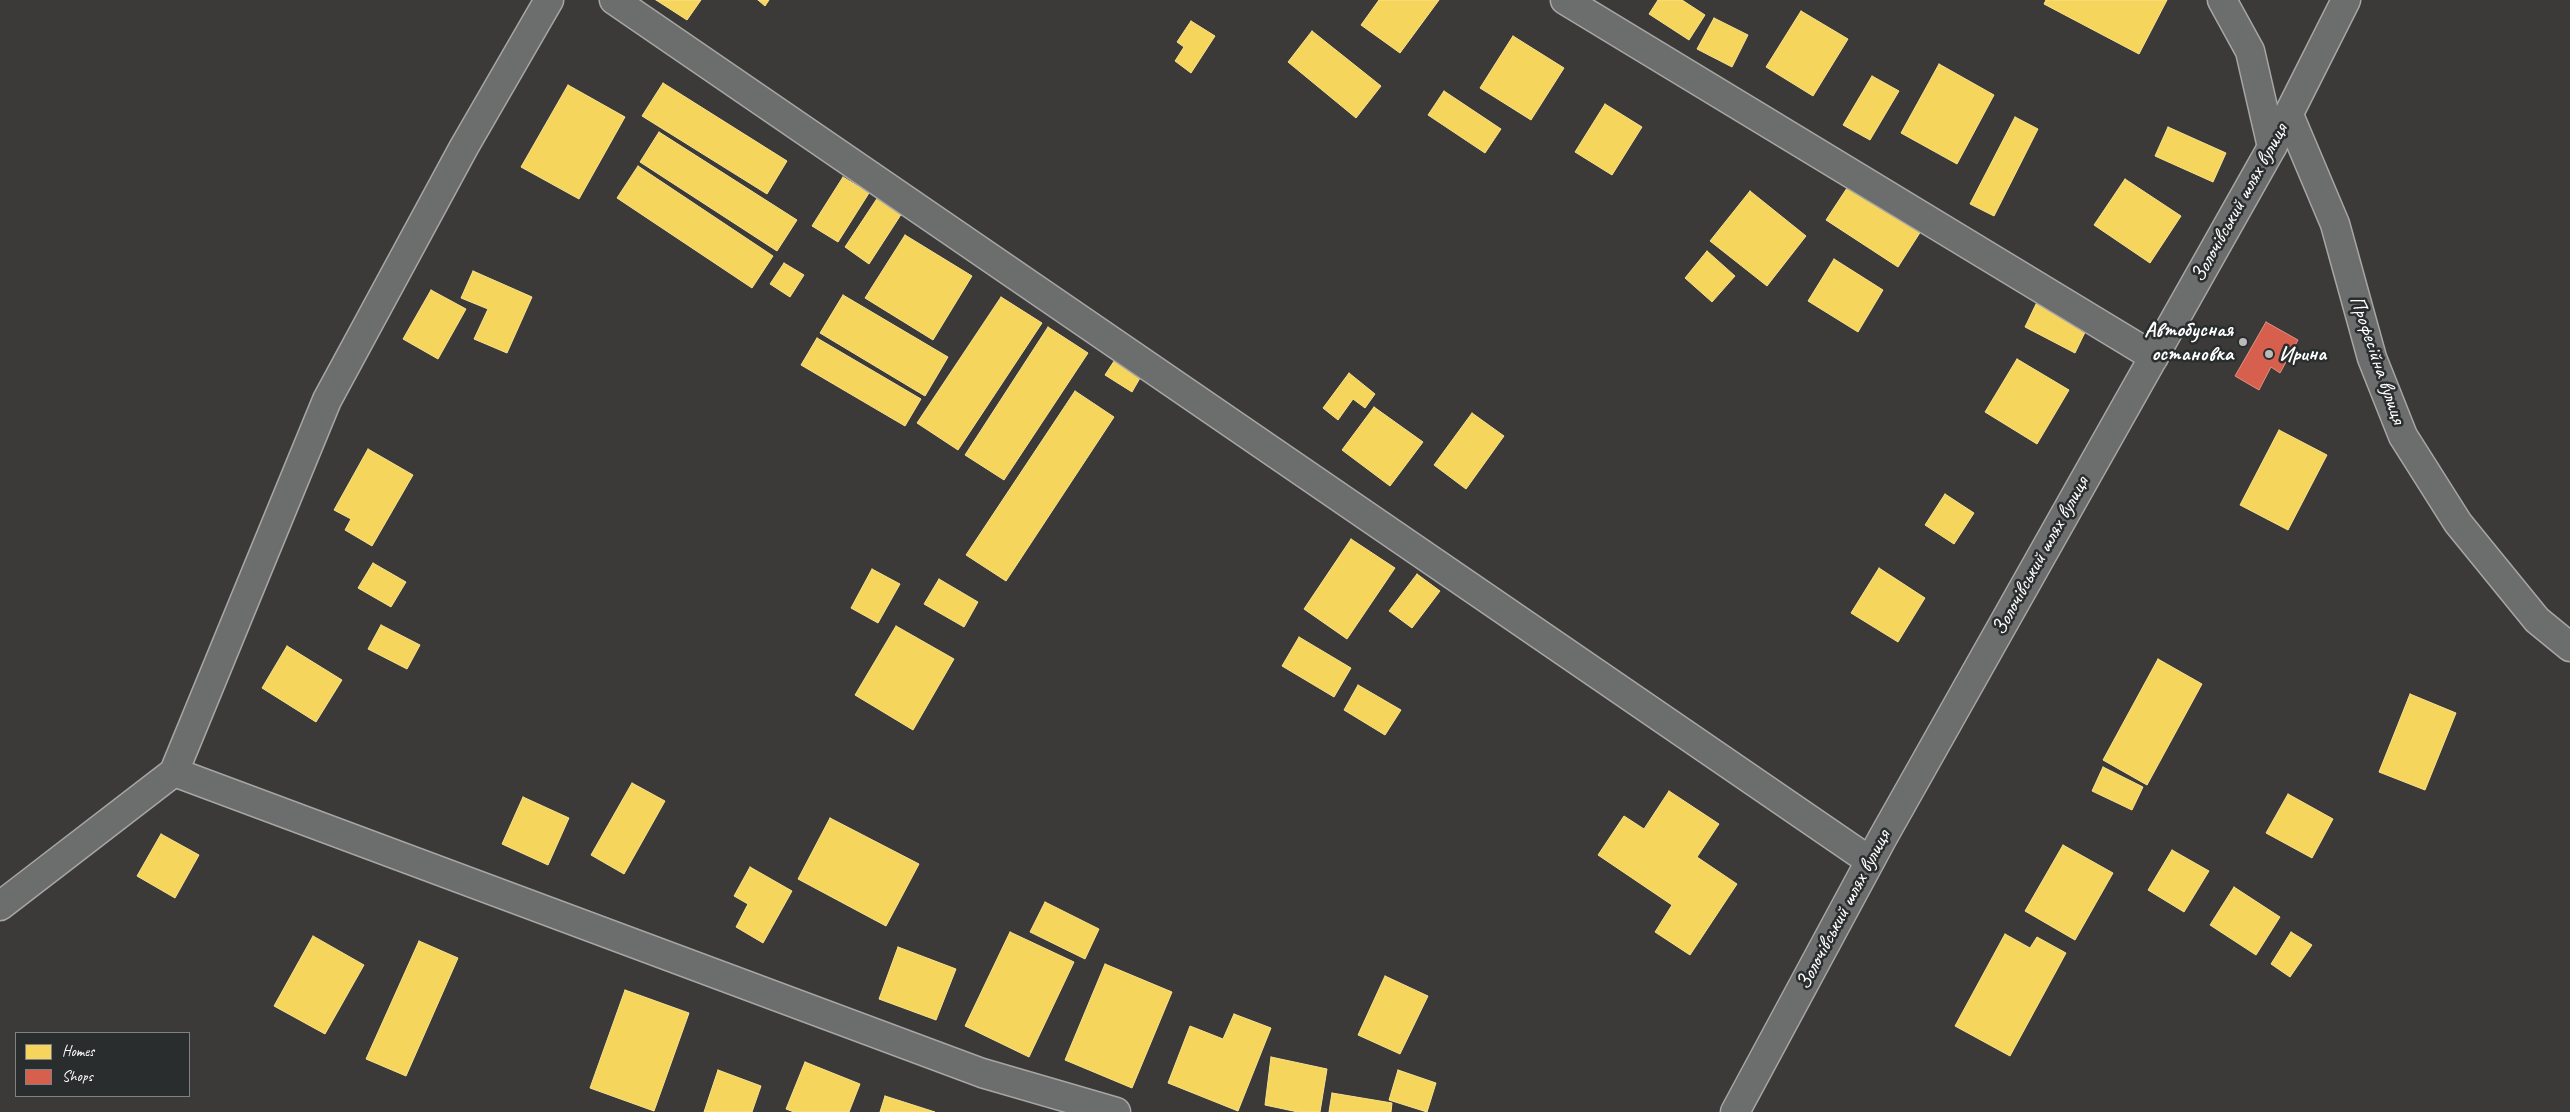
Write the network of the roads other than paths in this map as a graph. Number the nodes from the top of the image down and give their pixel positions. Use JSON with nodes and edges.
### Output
{"nodes":[{"id":1,"x":549,"y":0,"type":"edge"},
{"id":2,"x":614,"y":0,"type":"edge"},
{"id":3,"x":1565,"y":0,"type":"edge"},
{"id":4,"x":2222,"y":0,"type":"edge"},
{"id":5,"x":2346,"y":0,"type":"edge"},
{"id":6,"x":2289,"y":115,"type":"junction"},
{"id":7,"x":2272,"y":147,"type":"junction"},
{"id":8,"x":2154,"y":357,"type":"junction"},
{"id":9,"x":2570,"y":647,"type":"edge"},
{"id":10,"x":174,"y":772,"type":"junction"},
{"id":11,"x":1870,"y":861,"type":"junction"},
{"id":12,"x":0,"y":906,"type":"edge"},
{"id":13,"x":1116,"y":1112,"type":"edge"},
{"id":14,"x":1735,"y":1112,"type":"edge"}],
"edges":[{"from":1,"to":10,"type":"street"},
{"from":2,"to":11,"type":"street"},
{"from":3,"to":8,"type":"street"},
{"from":4,"to":7,"type":"street"},
{"from":5,"to":6,"type":"street","name":"Золочівський шлях вулиця"},
{"from":6,"to":7,"type":"street","name":"Золочівський шлях вулиця"},
{"from":6,"to":9,"type":"street","name":"Професійна вулиця"},
{"from":7,"to":8,"type":"street","name":"Золочівський шлях вулиця"},
{"from":8,"to":11,"type":"street","name":"Золочівський шлях вулиця"},
{"from":10,"to":12,"type":"street"},
{"from":10,"to":13,"type":"street"},
{"from":11,"to":14,"type":"street","name":"Золочівський шлях вулиця"}]}
